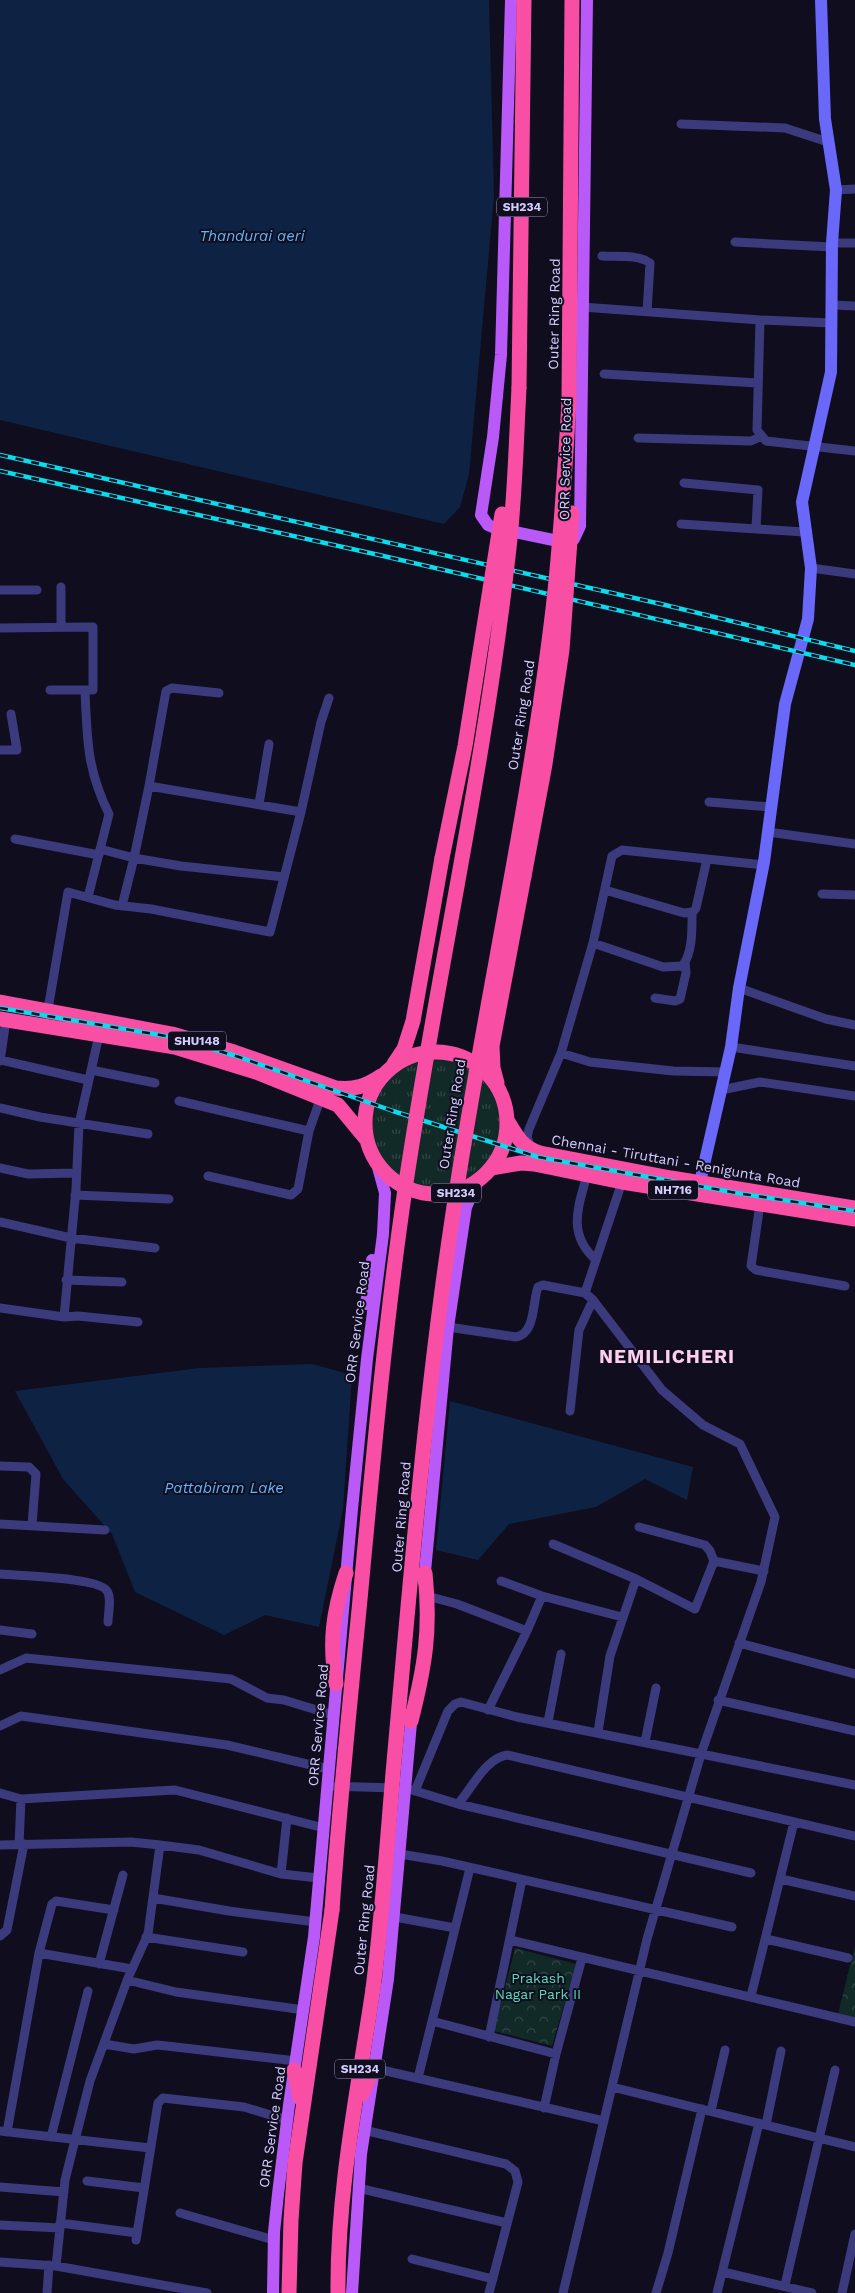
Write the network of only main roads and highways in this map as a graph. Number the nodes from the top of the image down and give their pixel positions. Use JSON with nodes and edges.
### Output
{"nodes":[{"id":1,"x":511,"y":0,"type":"edge"},
{"id":2,"x":524,"y":0,"type":"edge"},
{"id":3,"x":572,"y":0,"type":"edge"},
{"id":4,"x":587,"y":0,"type":"edge"},
{"id":5,"x":519,"y":398,"type":"junction"},
{"id":6,"x":568,"y":427,"type":"junction"},
{"id":7,"x":0,"y":1002,"type":"edge"},
{"id":8,"x":46,"y":1018,"type":"junction"},
{"id":9,"x":3,"y":1020,"type":"edge"},
{"id":10,"x":388,"y":1071,"type":"junction"},
{"id":11,"x":501,"y":1094,"type":"junction"},
{"id":12,"x":507,"y":1120,"type":"junction"},
{"id":13,"x":367,"y":1140,"type":"junction"},
{"id":14,"x":376,"y":1160,"type":"junction"},
{"id":15,"x":491,"y":1168,"type":"junction"},
{"id":16,"x":479,"y":1179,"type":"junction"},
{"id":17,"x":699,"y":1188,"type":"junction"},
{"id":18,"x":855,"y":1208,"type":"edge"},
{"id":19,"x":855,"y":1219,"type":"edge"},
{"id":20,"x":346,"y":1572,"type":"joint"},
{"id":21,"x":425,"y":1573,"type":"junction"},
{"id":22,"x":336,"y":1684,"type":"joint"},
{"id":23,"x":411,"y":1721,"type":"junction"},
{"id":24,"x":295,"y":2066,"type":"junction"},
{"id":25,"x":373,"y":2068,"type":"junction"},
{"id":26,"x":302,"y":2109,"type":"junction"},
{"id":27,"x":353,"y":2113,"type":"junction"},
{"id":28,"x":273,"y":2293,"type":"edge"},
{"id":29,"x":289,"y":2293,"type":"edge"},
{"id":30,"x":338,"y":2293,"type":"edge"},
{"id":31,"x":352,"y":2293,"type":"edge"}],
"edges":[{"from":1,"to":4,"type":"main road","name":"ORR Service Road"},
{"from":2,"to":5,"type":"highway","number":"SH234","bridge":true},
{"from":3,"to":6,"type":"highway","name":"Outer Ring Road","number":"SH234","bridge":true},
{"from":5,"to":10,"type":"highway","bridge":true},
{"from":5,"to":26,"type":"highway","number":"SH234","bridge":true},
{"from":6,"to":11,"type":"highway","bridge":true},
{"from":6,"to":27,"type":"highway","name":"Outer Ring Road","number":"SH234","bridge":true},
{"from":7,"to":8,"type":"highway","name":"Chennai - Tiruttani - Renigunta Road","number":"SHU148"},
{"from":8,"to":9,"type":"highway","name":"Chennai - Tiruttani - Renigunta Road","number":"SHU148"},
{"from":8,"to":10,"type":"highway","name":"Chennai - Tiruttani - Renigunta Road","number":"SHU148"},
{"from":8,"to":13,"type":"highway","name":"Chennai - Tiruttani - Renigunta Road","number":"SHU148"},
{"from":10,"to":11,"type":"highway","name":"Chennai - Tiruttani - Renigunta Road"},
{"from":10,"to":13,"type":"highway","name":"Chennai - Tiruttani - Renigunta Road"},
{"from":11,"to":12,"type":"highway","name":"Chennai - Tiruttani - Renigunta Road"},
{"from":12,"to":15,"type":"highway","name":"Chennai - Tiruttani - Renigunta Road"},
{"from":12,"to":17,"type":"highway","name":"Chennai - Tiruttani - Renigunta Road","number":"NH716"},
{"from":13,"to":14,"type":"highway","name":"Chennai - Tiruttani - Renigunta Road"},
{"from":14,"to":16,"type":"highway","name":"Chennai - Tiruttani - Renigunta Road"},
{"from":14,"to":20,"type":"main road","name":"ORR Service Road"},
{"from":15,"to":16,"type":"highway","name":"Chennai - Tiruttani - Renigunta Road"},
{"from":15,"to":17,"type":"highway","name":"Chennai - Tiruttani - Renigunta Road","number":"NH716"},
{"from":16,"to":21,"type":"main road"},
{"from":17,"to":18,"type":"highway","name":"Chennai - Tiruttani - Renigunta Road","number":"NH716"},
{"from":17,"to":19,"type":"highway","name":"Chennai - Tiruttani - Renigunta Road","number":"NH716"},
{"from":20,"to":22,"type":"highway"},
{"from":21,"to":23,"type":"main road"},
{"from":21,"to":23,"type":"highway"},
{"from":22,"to":24,"type":"main road","name":"ORR Service Road"},
{"from":23,"to":25,"type":"main road"},
{"from":24,"to":26,"type":"highway"},
{"from":24,"to":28,"type":"main road","name":"ORR Service Road"},
{"from":25,"to":27,"type":"highway"},
{"from":25,"to":31,"type":"main road"},
{"from":26,"to":29,"type":"highway","number":"SH234"},
{"from":27,"to":30,"type":"highway","name":"Outer Ring Road","number":"SH234"}]}
